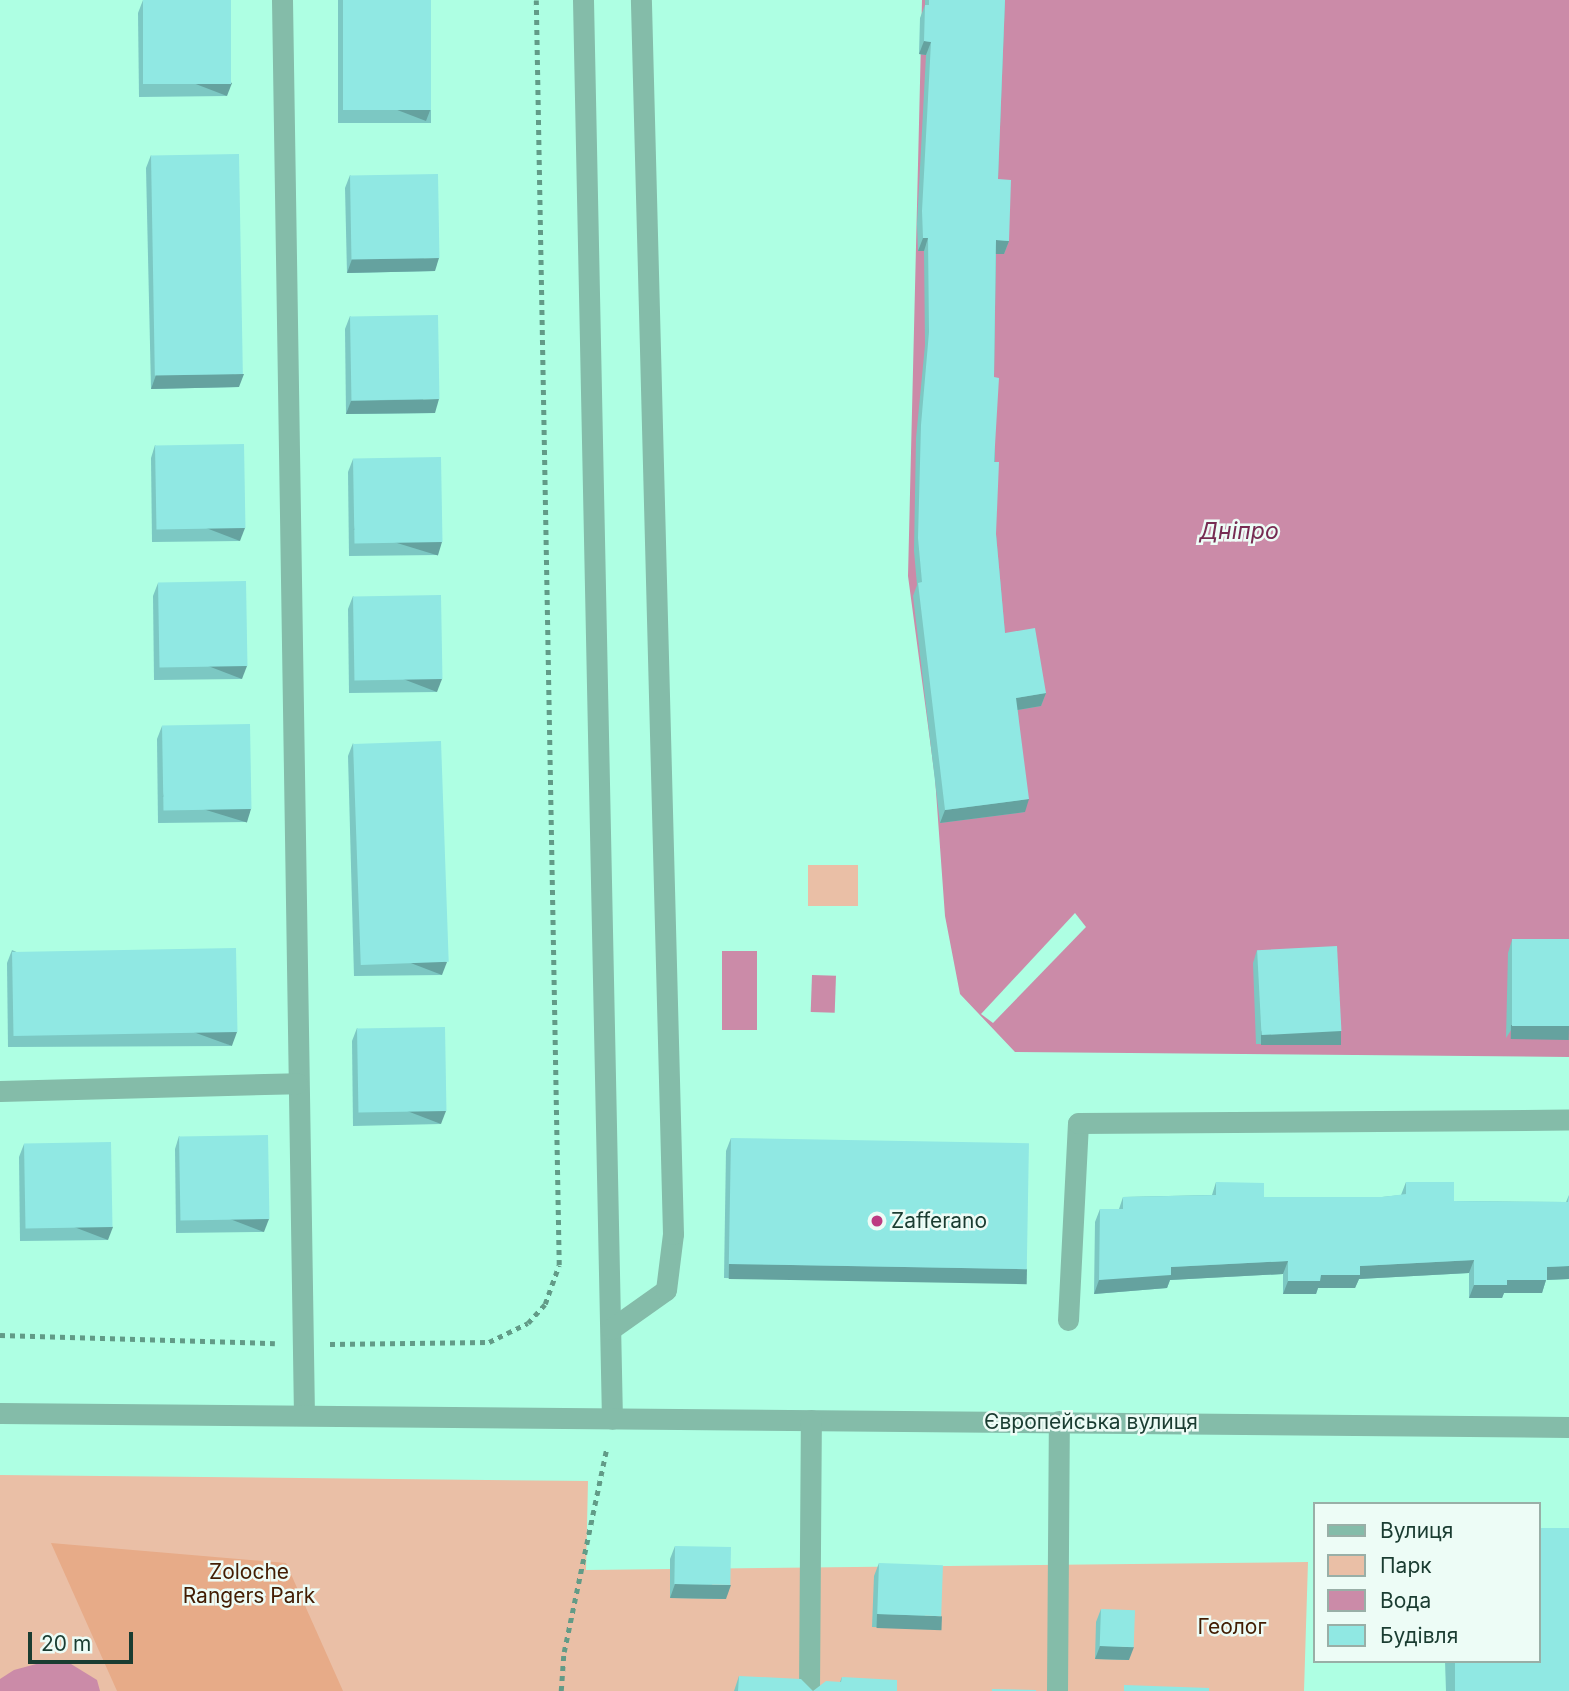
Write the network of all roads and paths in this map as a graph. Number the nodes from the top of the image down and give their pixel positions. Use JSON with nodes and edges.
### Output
{"nodes":[{"id":1,"x":282,"y":0,"type":"edge"},
{"id":2,"x":536,"y":0,"type":"edge"},
{"id":3,"x":583,"y":0,"type":"edge"},
{"id":4,"x":641,"y":0,"type":"edge"},
{"id":5,"x":297,"y":1083,"type":"junction"},
{"id":6,"x":0,"y":1091,"type":"edge"},
{"id":7,"x":1569,"y":1120,"type":"edge"},
{"id":8,"x":1068,"y":1320,"type":"dead end"},
{"id":9,"x":611,"y":1329,"type":"junction"},
{"id":10,"x":0,"y":1335,"type":"edge"},
{"id":11,"x":303,"y":1344,"type":"junction"},
{"id":12,"x":0,"y":1413,"type":"edge"},
{"id":13,"x":304,"y":1415,"type":"junction"},
{"id":14,"x":612,"y":1419,"type":"junction"},
{"id":15,"x":811,"y":1420,"type":"junction"},
{"id":16,"x":1059,"y":1421,"type":"junction"},
{"id":17,"x":1569,"y":1427,"type":"edge"},
{"id":18,"x":561,"y":1691,"type":"edge"},
{"id":19,"x":809,"y":1691,"type":"edge"},
{"id":20,"x":1057,"y":1691,"type":"edge"}],
"edges":[{"from":1,"to":5,"type":"street"},
{"from":2,"to":11,"type":"path"},
{"from":3,"to":9,"type":"street"},
{"from":4,"to":9,"type":"street"},
{"from":5,"to":6,"type":"street"},
{"from":5,"to":11,"type":"street"},
{"from":7,"to":8,"type":"street"},
{"from":9,"to":14,"type":"street"},
{"from":10,"to":11,"type":"path"},
{"from":11,"to":13,"type":"street"},
{"from":12,"to":13,"type":"street","name":"Європейська вулиця"},
{"from":13,"to":14,"type":"street","name":"Європейська вулиця"},
{"from":14,"to":15,"type":"street","name":"Європейська вулиця"},
{"from":14,"to":18,"type":"path"},
{"from":15,"to":16,"type":"street","name":"Європейська вулиця"},
{"from":15,"to":19,"type":"street"},
{"from":16,"to":17,"type":"street","name":"Європейська вулиця"},
{"from":16,"to":20,"type":"street"}]}
